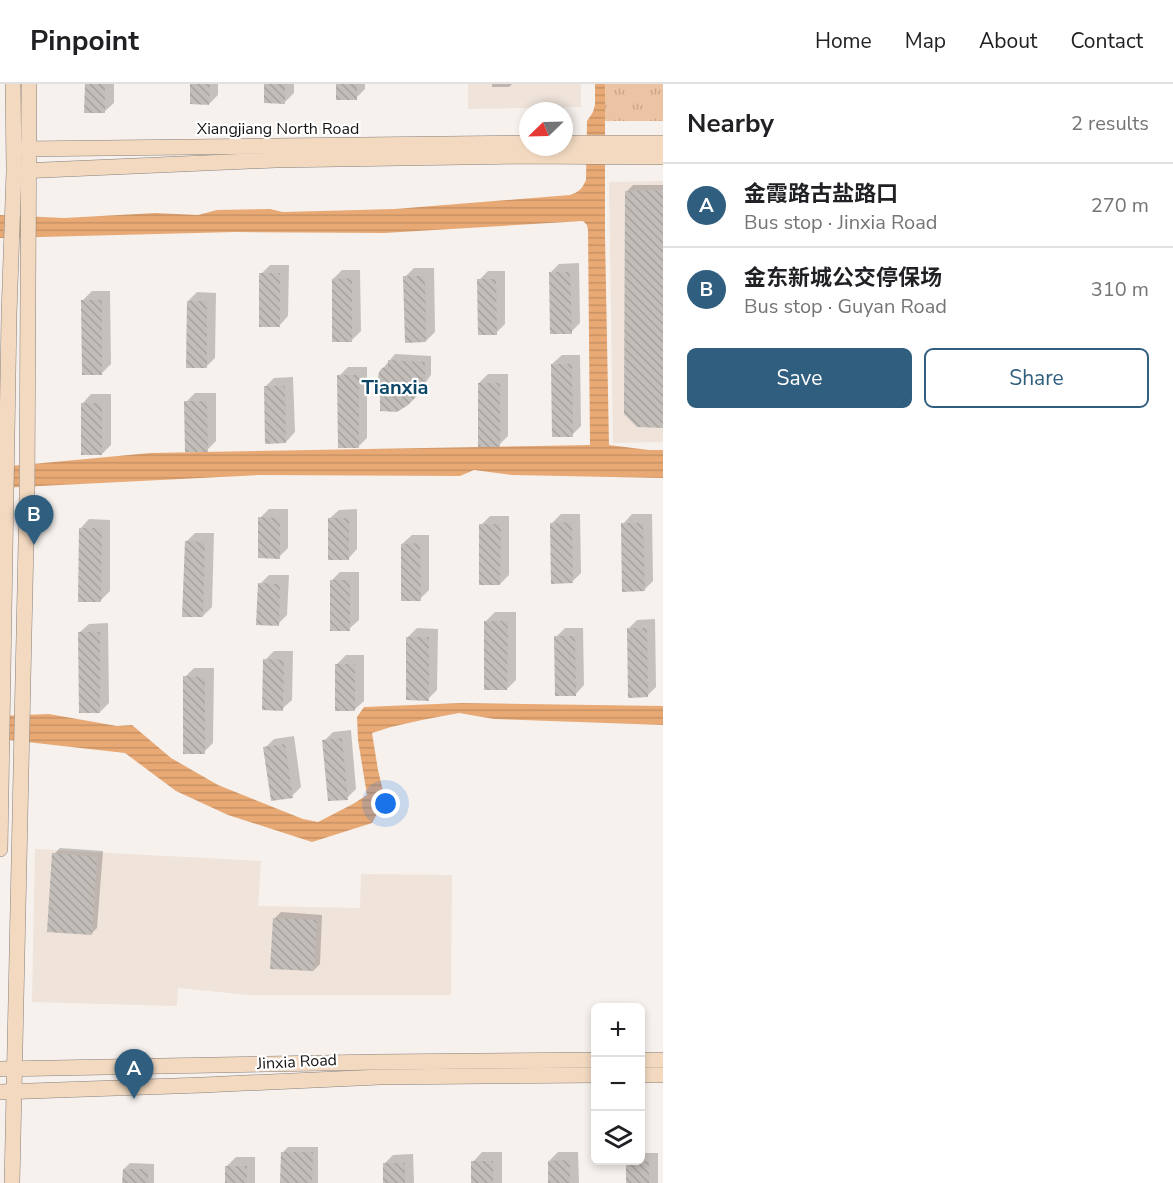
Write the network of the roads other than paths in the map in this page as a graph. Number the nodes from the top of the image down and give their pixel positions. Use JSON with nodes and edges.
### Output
{"nodes":[{"id":1,"x":14,"y":84,"type":"edge"},
{"id":2,"x":29,"y":84,"type":"edge"},
{"id":3,"x":663,"y":143,"type":"edge"},
{"id":4,"x":573,"y":146,"type":"edge"},
{"id":5,"x":21,"y":149,"type":"junction"},
{"id":6,"x":573,"y":149,"type":"edge"},
{"id":7,"x":581,"y":149,"type":"junction"},
{"id":8,"x":519,"y":150,"type":"edge"},
{"id":9,"x":519,"y":150,"type":"edge"},
{"id":10,"x":608,"y":150,"type":"junction"},
{"id":11,"x":663,"y":157,"type":"edge"},
{"id":12,"x":22,"y":170,"type":"junction"},
{"id":13,"x":21,"y":210,"type":"junction"},
{"id":14,"x":0,"y":849,"type":"edge"},
{"id":15,"x":591,"y":1060,"type":"edge"},
{"id":16,"x":645,"y":1060,"type":"edge"},
{"id":17,"x":663,"y":1060,"type":"edge"},
{"id":18,"x":7,"y":1069,"type":"edge"},
{"id":19,"x":591,"y":1075,"type":"edge"},
{"id":20,"x":645,"y":1075,"type":"edge"},
{"id":21,"x":663,"y":1075,"type":"edge"},
{"id":22,"x":7,"y":1092,"type":"edge"},
{"id":23,"x":12,"y":1183,"type":"edge"}],
"edges":[{"from":1,"to":5,"type":"street"},
{"from":2,"to":5,"type":"street"},
{"from":3,"to":10,"type":"street","name":"Xiangjiang North Road"},
{"from":4,"to":7,"type":"street","name":"Xiangjiang North Road"},
{"from":5,"to":8,"type":"street","name":"Xiangjiang North Road"},
{"from":5,"to":12,"type":"street"},
{"from":6,"to":7,"type":"street","name":"Xiangjiang North Road"},
{"from":7,"to":10,"type":"street","name":"Xiangjiang North Road"},
{"from":9,"to":12,"type":"street"},
{"from":10,"to":11,"type":"street","name":"Xiangjiang North Road"},
{"from":12,"to":13,"type":"street"},
{"from":13,"to":14,"type":"street"},
{"from":13,"to":18,"type":"street"},
{"from":15,"to":18,"type":"street","name":"Jinxia Road"},
{"from":16,"to":17,"type":"street"},
{"from":18,"to":22,"type":"street"},
{"from":19,"to":22,"type":"street","name":"Jinxia Road"},
{"from":20,"to":21,"type":"street"},
{"from":22,"to":23,"type":"street"}]}
